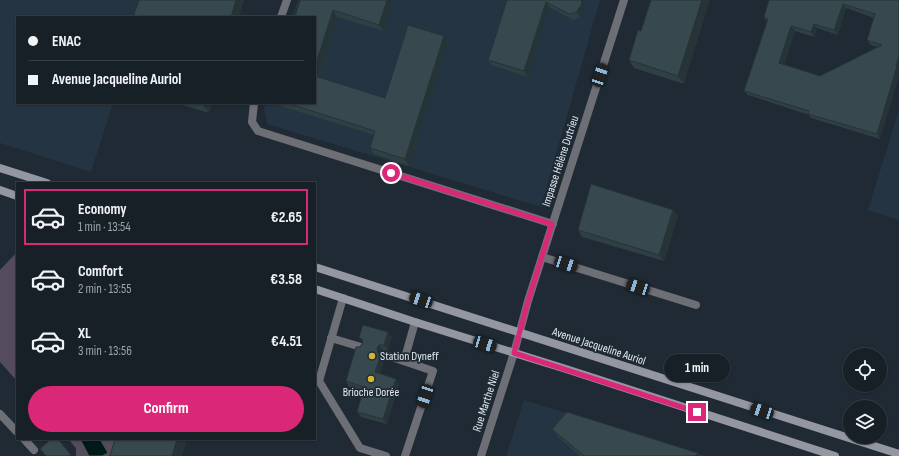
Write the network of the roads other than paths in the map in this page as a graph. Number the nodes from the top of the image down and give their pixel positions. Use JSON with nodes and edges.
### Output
{"nodes":[{"id":1,"x":287,"y":0,"type":"edge"},
{"id":2,"x":624,"y":0,"type":"edge"},
{"id":3,"x":282,"y":16,"type":"edge"},
{"id":4,"x":254,"y":104,"type":"edge"},
{"id":5,"x":0,"y":168,"type":"edge"},
{"id":6,"x":44,"y":182,"type":"edge"},
{"id":7,"x":0,"y":190,"type":"edge"},
{"id":8,"x":16,"y":196,"type":"edge"},
{"id":9,"x":552,"y":224,"type":"junction"},
{"id":10,"x":542,"y":257,"type":"junction"},
{"id":11,"x":316,"y":267,"type":"edge"},
{"id":12,"x":316,"y":289,"type":"edge"},
{"id":13,"x":343,"y":298,"type":"junction"},
{"id":14,"x":696,"y":306,"type":"dead end"},
{"id":15,"x":415,"y":322,"type":"junction"},
{"id":16,"x":519,"y":333,"type":"junction"},
{"id":17,"x":332,"y":338,"type":"junction"},
{"id":18,"x":361,"y":347,"type":"edge"},
{"id":19,"x":514,"y":353,"type":"junction"},
{"id":20,"x":386,"y":355,"type":"edge"},
{"id":21,"x":404,"y":361,"type":"junction"},
{"id":22,"x":0,"y":414,"type":"edge"},
{"id":23,"x":16,"y":431,"type":"edge"},
{"id":24,"x":25,"y":440,"type":"edge"},
{"id":25,"x":34,"y":450,"type":"dead end"},
{"id":26,"x":899,"y":454,"type":"edge"},
{"id":27,"x":386,"y":456,"type":"edge"},
{"id":28,"x":405,"y":456,"type":"edge"},
{"id":29,"x":481,"y":456,"type":"edge"},
{"id":30,"x":835,"y":456,"type":"edge"}],
"edges":[{"from":1,"to":3,"type":"street"},
{"from":2,"to":9,"type":"street","name":"Impasse Hélène Dutrieu"},
{"from":4,"to":9,"type":"street"},
{"from":5,"to":6,"type":"main road"},
{"from":7,"to":8,"type":"main road"},
{"from":9,"to":10,"type":"street","name":"Impasse Hélène Dutrieu"},
{"from":10,"to":14,"type":"street"},
{"from":10,"to":16,"type":"street","name":"Impasse Hélène Dutrieu"},
{"from":11,"to":16,"type":"main road","name":"Avenue Jacqueline Auriol"},
{"from":12,"to":13,"type":"main road"},
{"from":13,"to":15,"type":"main road"},
{"from":13,"to":17,"type":"street"},
{"from":15,"to":19,"type":"main road"},
{"from":15,"to":21,"type":"street"},
{"from":16,"to":19,"type":"street","name":"Impasse Hélène Dutrieu"},
{"from":16,"to":26,"type":"main road","name":"Avenue Jacqueline Auriol"},
{"from":17,"to":18,"type":"street"},
{"from":17,"to":27,"type":"street"},
{"from":19,"to":29,"type":"street","name":"Rue Marthe Niel"},
{"from":19,"to":30,"type":"main road"},
{"from":20,"to":21,"type":"street"},
{"from":21,"to":28,"type":"street"},
{"from":22,"to":23,"type":"street"},
{"from":24,"to":25,"type":"street"}]}
